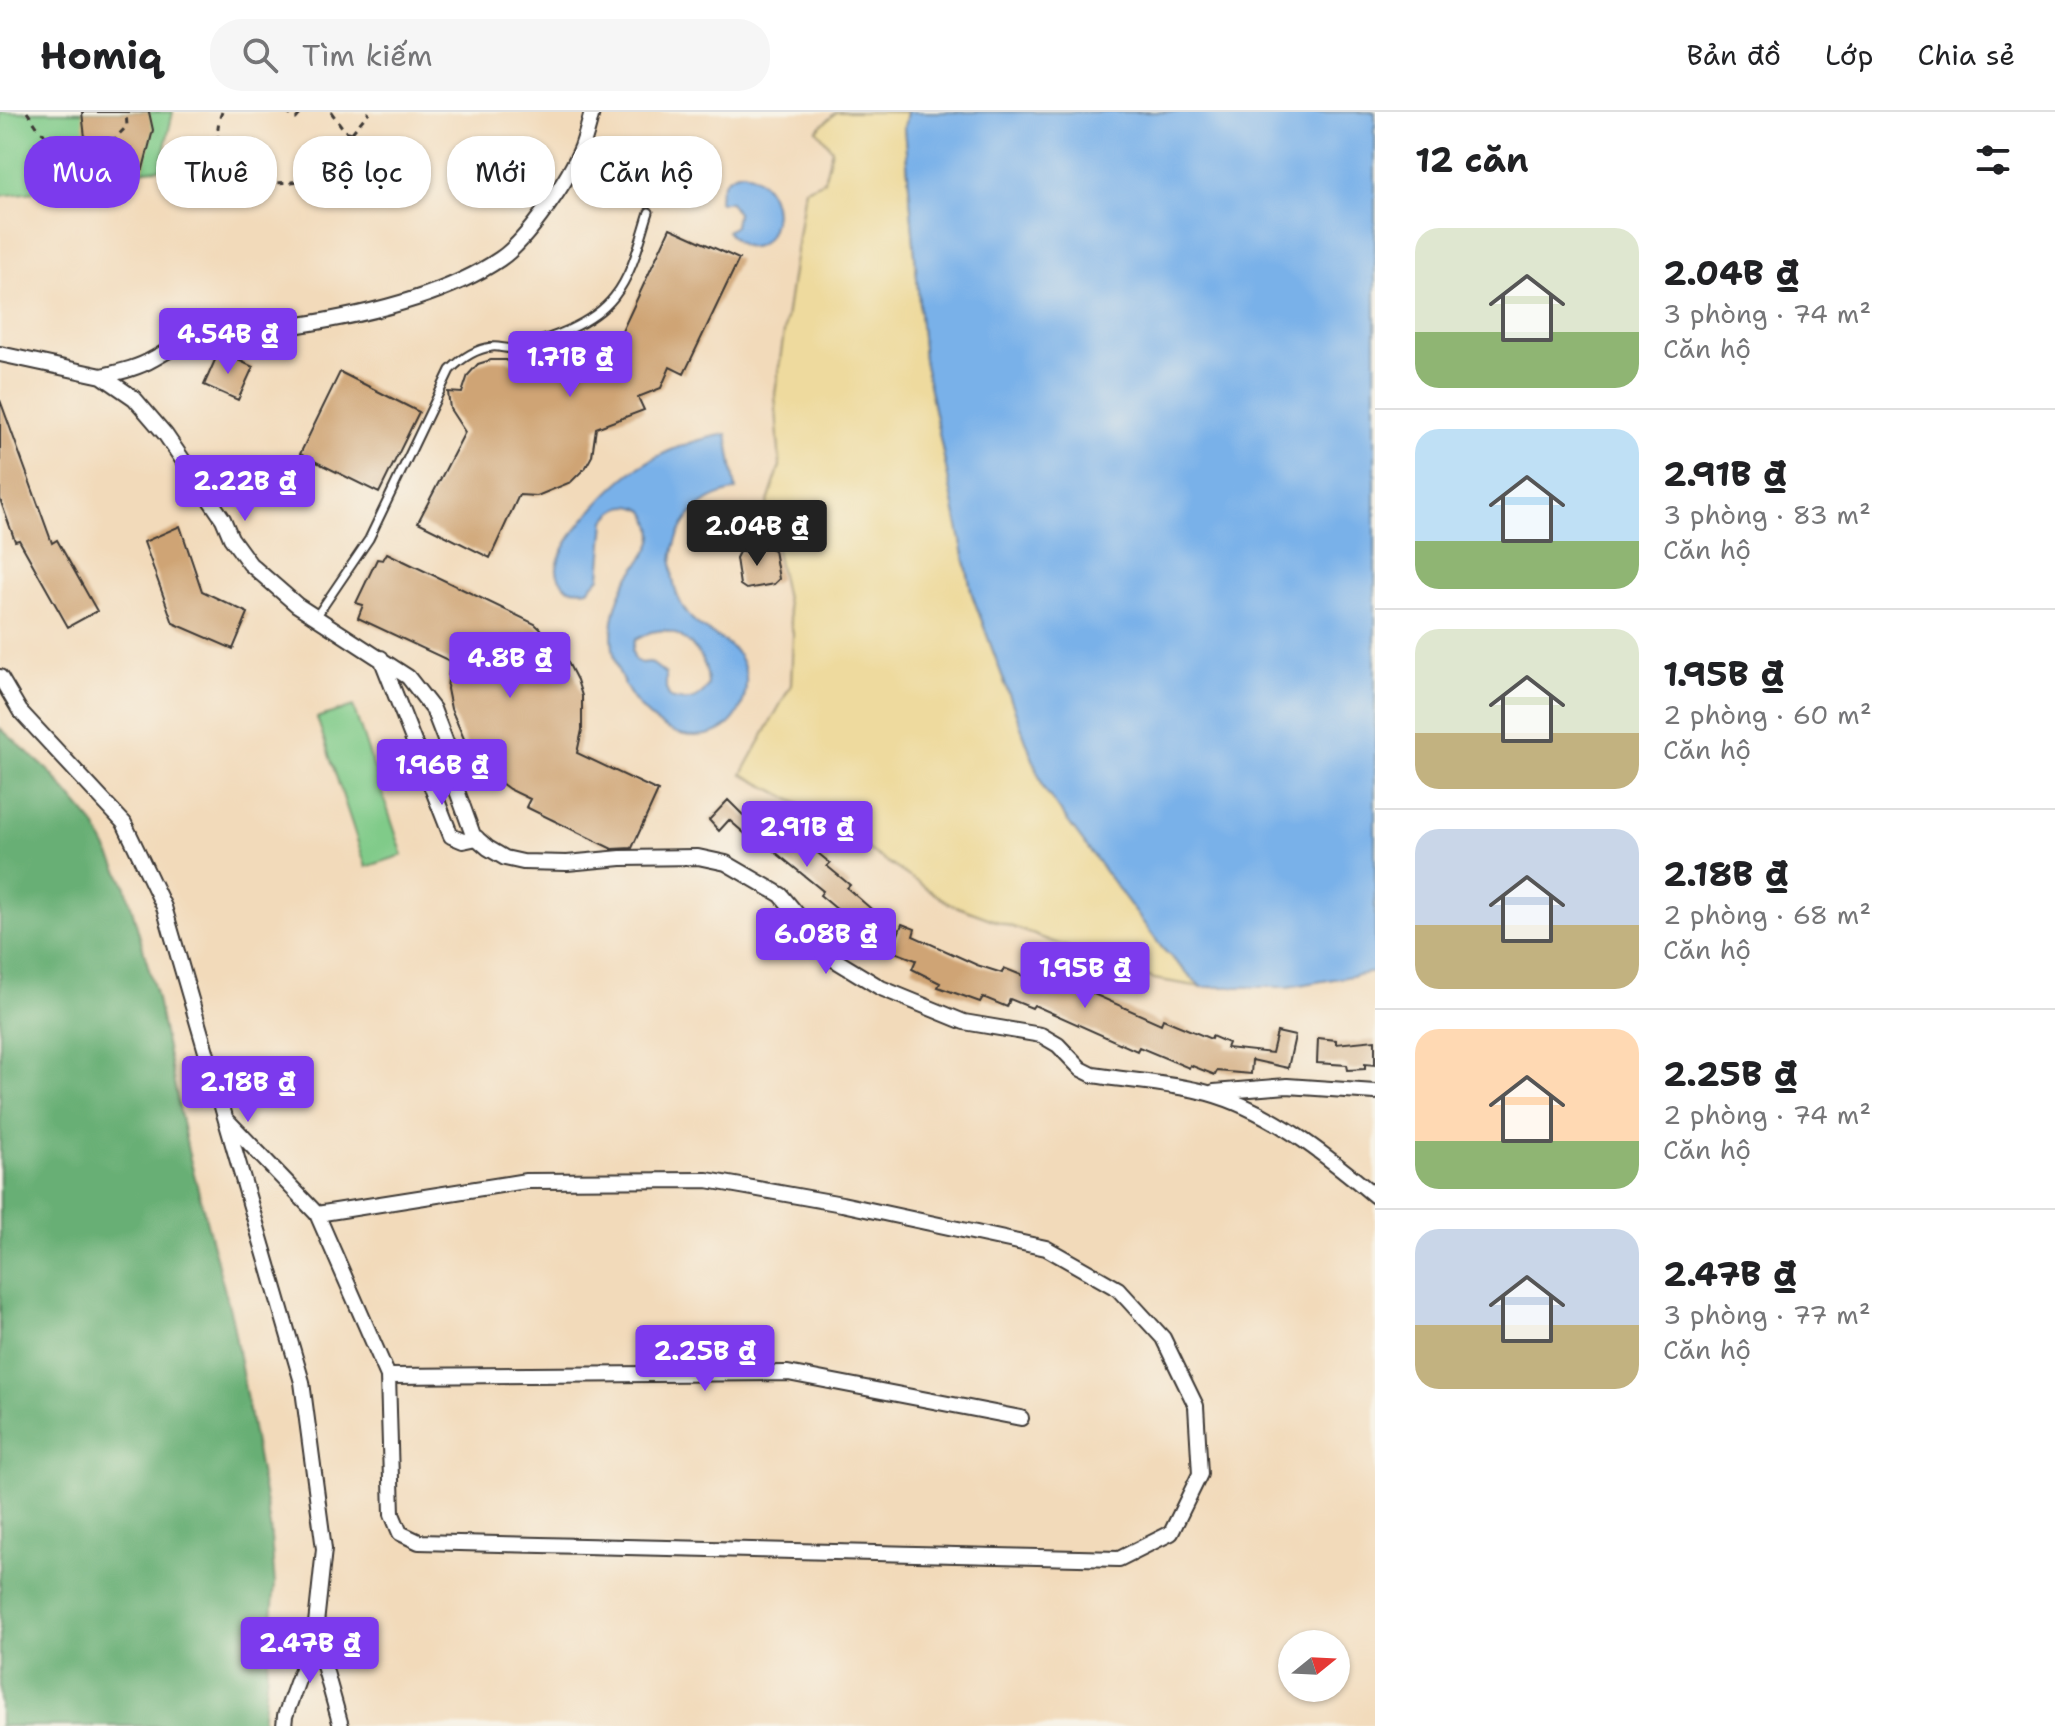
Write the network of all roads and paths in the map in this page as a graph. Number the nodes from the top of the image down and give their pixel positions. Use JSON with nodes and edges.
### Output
{"nodes":[{"id":1,"x":27,"y":112,"type":"edge"},
{"id":2,"x":126,"y":112,"type":"edge"},
{"id":3,"x":222,"y":112,"type":"edge"},
{"id":4,"x":286,"y":112,"type":"edge"},
{"id":5,"x":302,"y":112,"type":"edge"},
{"id":6,"x":331,"y":112,"type":"edge"},
{"id":7,"x":369,"y":112,"type":"edge"},
{"id":8,"x":592,"y":112,"type":"edge"},
{"id":9,"x":352,"y":133,"type":"junction"},
{"id":10,"x":649,"y":212,"type":"dead end"},
{"id":11,"x":0,"y":354,"type":"edge"},
{"id":12,"x":102,"y":376,"type":"junction"},
{"id":13,"x":316,"y":617,"type":"junction"},
{"id":14,"x":381,"y":658,"type":"junction"},
{"id":15,"x":0,"y":677,"type":"edge"},
{"id":16,"x":477,"y":838,"type":"junction"},
{"id":17,"x":1206,"y":1092,"type":"junction"},
{"id":18,"x":1375,"y":1092,"type":"edge"},
{"id":19,"x":227,"y":1120,"type":"junction"},
{"id":20,"x":1375,"y":1196,"type":"edge"},
{"id":21,"x":317,"y":1214,"type":"junction"},
{"id":22,"x":388,"y":1376,"type":"junction"},
{"id":23,"x":1021,"y":1418,"type":"dead end"},
{"id":24,"x":315,"y":1633,"type":"junction"},
{"id":25,"x":284,"y":1726,"type":"edge"},
{"id":26,"x":341,"y":1726,"type":"edge"}],
"edges":[{"from":1,"to":2,"type":"path"},
{"from":3,"to":9,"type":"path"},
{"from":4,"to":5,"type":"path"},
{"from":6,"to":9,"type":"path"},
{"from":7,"to":9,"type":"path"},
{"from":8,"to":12,"type":"street"},
{"from":10,"to":13,"type":"lane"},
{"from":11,"to":12,"type":"street"},
{"from":12,"to":13,"type":"street"},
{"from":13,"to":14,"type":"street"},
{"from":14,"to":16,"type":"street"},
{"from":14,"to":16,"type":"street"},
{"from":15,"to":19,"type":"street"},
{"from":16,"to":17,"type":"street"},
{"from":17,"to":18,"type":"street"},
{"from":17,"to":20,"type":"street"},
{"from":19,"to":21,"type":"street"},
{"from":19,"to":24,"type":"street"},
{"from":21,"to":22,"type":"street"},
{"from":21,"to":22,"type":"street"},
{"from":22,"to":23,"type":"street"},
{"from":24,"to":25,"type":"street"},
{"from":24,"to":26,"type":"street"}]}
